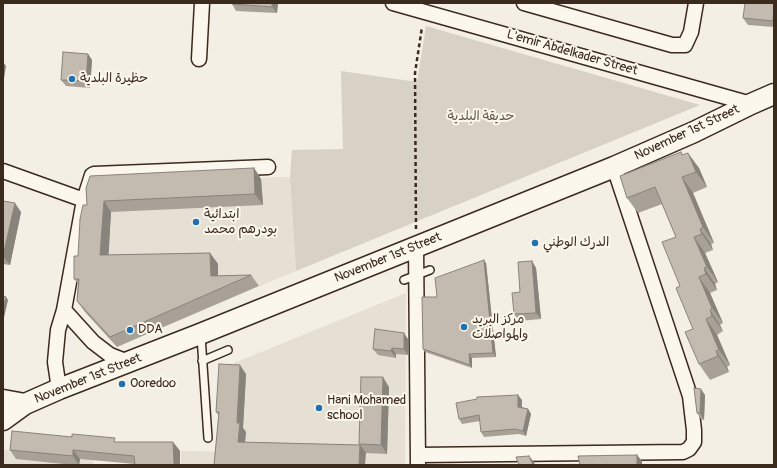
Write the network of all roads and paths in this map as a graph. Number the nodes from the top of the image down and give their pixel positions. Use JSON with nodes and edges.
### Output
{"nodes":[{"id":1,"x":202,"y":3,"type":"edge"},
{"id":2,"x":393,"y":3,"type":"edge"},
{"id":3,"x":524,"y":3,"type":"edge"},
{"id":4,"x":696,"y":3,"type":"edge"},
{"id":5,"x":424,"y":12,"type":"junction"},
{"id":6,"x":199,"y":59,"type":"dead end"},
{"id":7,"x":774,"y":94,"type":"edge"},
{"id":8,"x":751,"y":104,"type":"junction"},
{"id":9,"x":268,"y":167,"type":"dead end"},
{"id":10,"x":614,"y":167,"type":"junction"},
{"id":11,"x":3,"y":171,"type":"edge"},
{"id":12,"x":84,"y":200,"type":"junction"},
{"id":13,"x":416,"y":247,"type":"junction"},
{"id":14,"x":430,"y":270,"type":"dead end"},
{"id":15,"x":410,"y":278,"type":"junction"},
{"id":16,"x":64,"y":310,"type":"junction"},
{"id":17,"x":200,"y":334,"type":"junction"},
{"id":18,"x":228,"y":350,"type":"dead end"},
{"id":19,"x":202,"y":361,"type":"junction"},
{"id":20,"x":128,"y":362,"type":"junction"},
{"id":21,"x":59,"y":389,"type":"junction"},
{"id":22,"x":3,"y":400,"type":"edge"},
{"id":23,"x":25,"y":404,"type":"junction"},
{"id":24,"x":3,"y":420,"type":"edge"},
{"id":25,"x":208,"y":438,"type":"dead end"},
{"id":26,"x":418,"y":460,"type":"edge"},
{"id":27,"x":471,"y":460,"type":"edge"}],
"edges":[{"from":1,"to":6,"type":"street"},
{"from":2,"to":5,"type":"street","name":"L'emir Abdelkader Street"},
{"from":3,"to":4,"type":"street"},
{"from":5,"to":8,"type":"street","name":"L'emir Abdelkader Street"},
{"from":5,"to":13,"type":"path"},
{"from":7,"to":8,"type":"main road","name":"November 1st Street"},
{"from":8,"to":10,"type":"main road","name":"November 1st Street"},
{"from":9,"to":12,"type":"street"},
{"from":10,"to":13,"type":"main road","name":"November 1st Street"},
{"from":10,"to":27,"type":"street"},
{"from":11,"to":12,"type":"street"},
{"from":12,"to":16,"type":"street"},
{"from":13,"to":15,"type":"street"},
{"from":13,"to":17,"type":"main road","name":"November 1st Street"},
{"from":14,"to":15,"type":"lane"},
{"from":15,"to":26,"type":"street"},
{"from":16,"to":20,"type":"street"},
{"from":16,"to":21,"type":"street"},
{"from":17,"to":19,"type":"lane"},
{"from":17,"to":20,"type":"main road","name":"November 1st Street"},
{"from":18,"to":19,"type":"lane"},
{"from":19,"to":25,"type":"lane"},
{"from":20,"to":21,"type":"main road","name":"November 1st Street"},
{"from":21,"to":23,"type":"main road","name":"November 1st Street"},
{"from":22,"to":23,"type":"main road"},
{"from":23,"to":24,"type":"main road","name":"November 1st Street"},
{"from":26,"to":27,"type":"street"}]}
